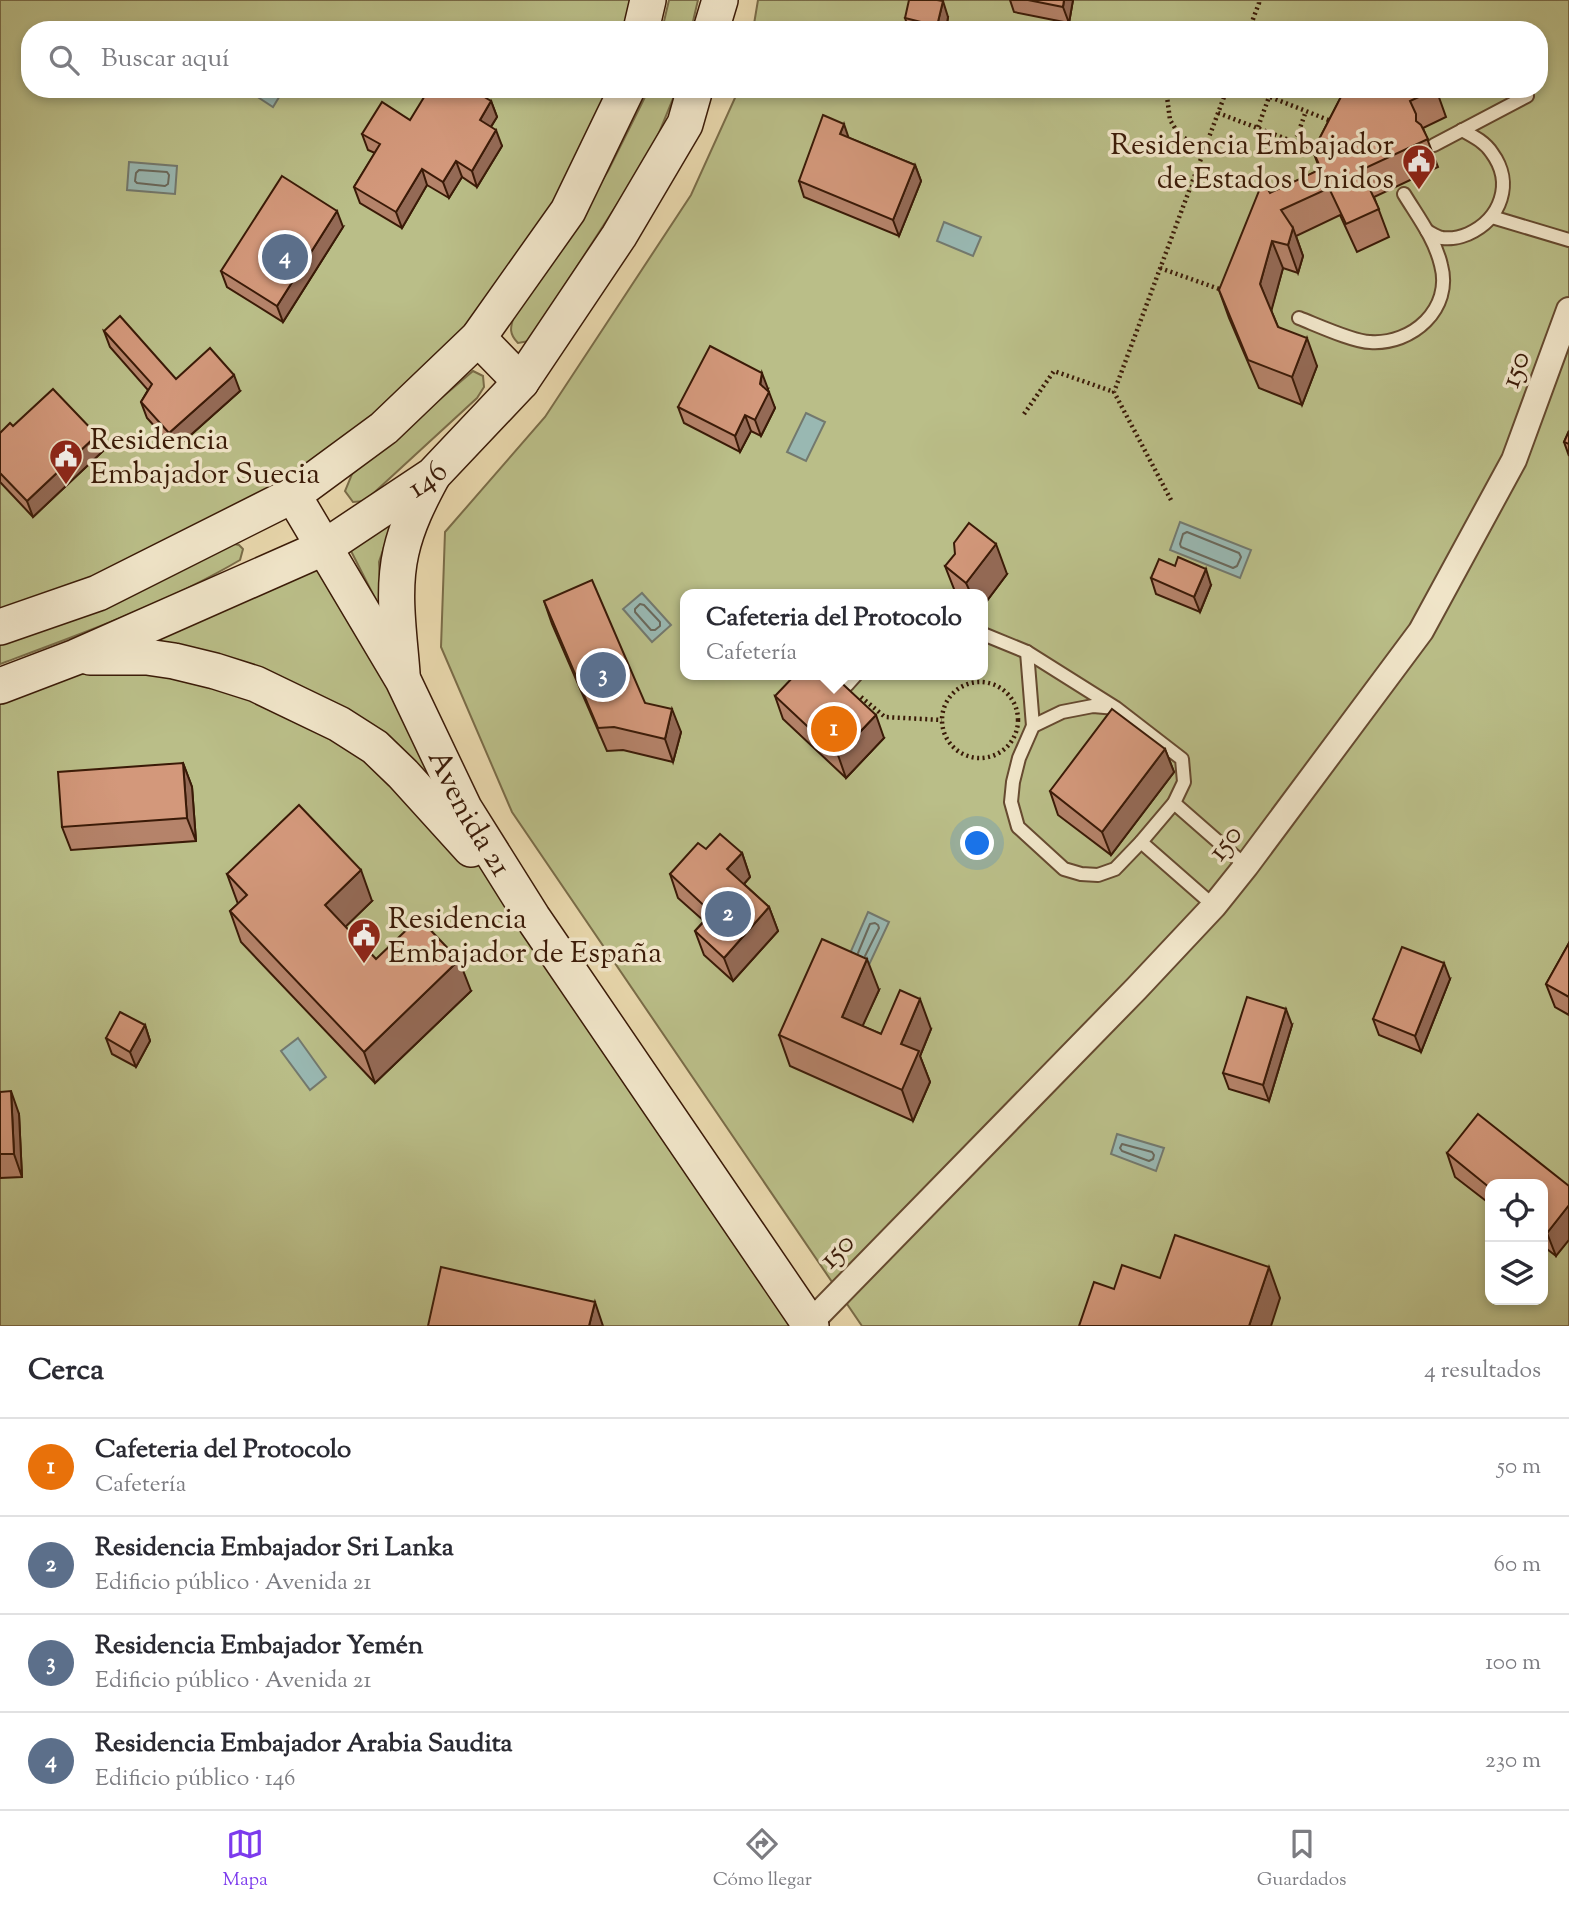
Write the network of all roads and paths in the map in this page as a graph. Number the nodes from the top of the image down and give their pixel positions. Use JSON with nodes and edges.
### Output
{"nodes":[{"id":1,"x":648,"y":0,"type":"edge"},
{"id":2,"x":720,"y":0,"type":"edge"},
{"id":3,"x":1259,"y":0,"type":"edge"},
{"id":4,"x":643,"y":21,"type":"edge"},
{"id":5,"x":714,"y":21,"type":"edge"},
{"id":6,"x":1252,"y":21,"type":"edge"},
{"id":7,"x":623,"y":98,"type":"edge"},
{"id":8,"x":692,"y":98,"type":"edge"},
{"id":9,"x":1167,"y":98,"type":"edge"},
{"id":10,"x":1224,"y":98,"type":"edge"},
{"id":11,"x":1269,"y":98,"type":"edge"},
{"id":12,"x":1272,"y":98,"type":"edge"},
{"id":13,"x":1523,"y":98,"type":"edge"},
{"id":14,"x":1306,"y":111,"type":"junction"},
{"id":15,"x":1219,"y":113,"type":"junction"},
{"id":16,"x":1331,"y":121,"type":"edge"},
{"id":17,"x":1258,"y":127,"type":"junction"},
{"id":18,"x":1462,"y":130,"type":"junction"},
{"id":19,"x":1295,"y":142,"type":"junction"},
{"id":20,"x":1434,"y":145,"type":"dead end"},
{"id":21,"x":1205,"y":148,"type":"junction"},
{"id":22,"x":1318,"y":151,"type":"edge"},
{"id":23,"x":1404,"y":194,"type":"dead end"},
{"id":24,"x":1492,"y":218,"type":"junction"},
{"id":25,"x":1427,"y":232,"type":"junction"},
{"id":26,"x":1569,"y":240,"type":"edge"},
{"id":27,"x":1160,"y":268,"type":"junction"},
{"id":28,"x":1225,"y":292,"type":"edge"},
{"id":29,"x":1569,"y":310,"type":"edge"},
{"id":30,"x":1299,"y":318,"type":"dead end"},
{"id":31,"x":478,"y":338,"type":"junction"},
{"id":32,"x":521,"y":382,"type":"junction"},
{"id":33,"x":1114,"y":392,"type":"junction"},
{"id":34,"x":1024,"y":414,"type":"dead end"},
{"id":35,"x":433,"y":475,"type":"junction"},
{"id":36,"x":293,"y":495,"type":"junction"},
{"id":37,"x":1171,"y":500,"type":"dead end"},
{"id":38,"x":325,"y":547,"type":"junction"},
{"id":39,"x":0,"y":627,"type":"edge"},
{"id":40,"x":988,"y":636,"type":"edge"},
{"id":41,"x":1027,"y":652,"type":"junction"},
{"id":42,"x":76,"y":657,"type":"junction"},
{"id":43,"x":403,"y":680,"type":"junction"},
{"id":44,"x":852,"y":680,"type":"edge"},
{"id":45,"x":0,"y":685,"type":"edge"},
{"id":46,"x":1116,"y":708,"type":"junction"},
{"id":47,"x":942,"y":720,"type":"junction"},
{"id":48,"x":1033,"y":726,"type":"junction"},
{"id":49,"x":1174,"y":803,"type":"junction"},
{"id":50,"x":1140,"y":842,"type":"junction"},
{"id":51,"x":1246,"y":866,"type":"junction"},
{"id":52,"x":1213,"y":906,"type":"junction"},
{"id":53,"x":533,"y":918,"type":"junction"},
{"id":54,"x":809,"y":1325,"type":"edge"}],
"edges":[{"from":1,"to":4,"type":"main road"},
{"from":2,"to":5,"type":"main road"},
{"from":3,"to":6,"type":"path"},
{"from":7,"to":31,"type":"main road"},
{"from":8,"to":32,"type":"main road","name":"146"},
{"from":9,"to":21,"type":"path"},
{"from":10,"to":15,"type":"path"},
{"from":11,"to":17,"type":"path"},
{"from":12,"to":14,"type":"path"},
{"from":13,"to":18,"type":"lane"},
{"from":14,"to":16,"type":"path"},
{"from":14,"to":19,"type":"path"},
{"from":15,"to":17,"type":"path"},
{"from":15,"to":21,"type":"path"},
{"from":17,"to":19,"type":"path"},
{"from":18,"to":20,"type":"lane"},
{"from":18,"to":24,"type":"lane"},
{"from":19,"to":22,"type":"path"},
{"from":21,"to":27,"type":"path"},
{"from":23,"to":25,"type":"lane"},
{"from":24,"to":25,"type":"lane"},
{"from":24,"to":26,"type":"lane"},
{"from":25,"to":30,"type":"lane"},
{"from":27,"to":28,"type":"path"},
{"from":27,"to":33,"type":"path"},
{"from":29,"to":51,"type":"street","name":"150"},
{"from":31,"to":32,"type":"main road"},
{"from":31,"to":36,"type":"main road"},
{"from":32,"to":35,"type":"main road","name":"146"},
{"from":33,"to":34,"type":"path"},
{"from":33,"to":37,"type":"path"},
{"from":35,"to":38,"type":"main road","name":"146"},
{"from":35,"to":43,"type":"main road"},
{"from":36,"to":38,"type":"main road","name":"Avenida 21"},
{"from":36,"to":39,"type":"main road"},
{"from":38,"to":42,"type":"main road","name":"146"},
{"from":38,"to":43,"type":"main road","name":"Avenida 21"},
{"from":40,"to":41,"type":"lane"},
{"from":41,"to":46,"type":"lane"},
{"from":41,"to":48,"type":"lane"},
{"from":42,"to":45,"type":"main road","name":"146"},
{"from":42,"to":53,"type":"main road"},
{"from":43,"to":53,"type":"main road","name":"Avenida 21"},
{"from":44,"to":47,"type":"path"},
{"from":46,"to":48,"type":"lane"},
{"from":46,"to":49,"type":"lane"},
{"from":47,"to":47,"type":"path"},
{"from":48,"to":50,"type":"lane"},
{"from":49,"to":50,"type":"lane"},
{"from":49,"to":51,"type":"lane"},
{"from":50,"to":52,"type":"lane"},
{"from":51,"to":52,"type":"street","name":"150"},
{"from":52,"to":54,"type":"street","name":"150"},
{"from":53,"to":54,"type":"main road","name":"Avenida 21"}]}
